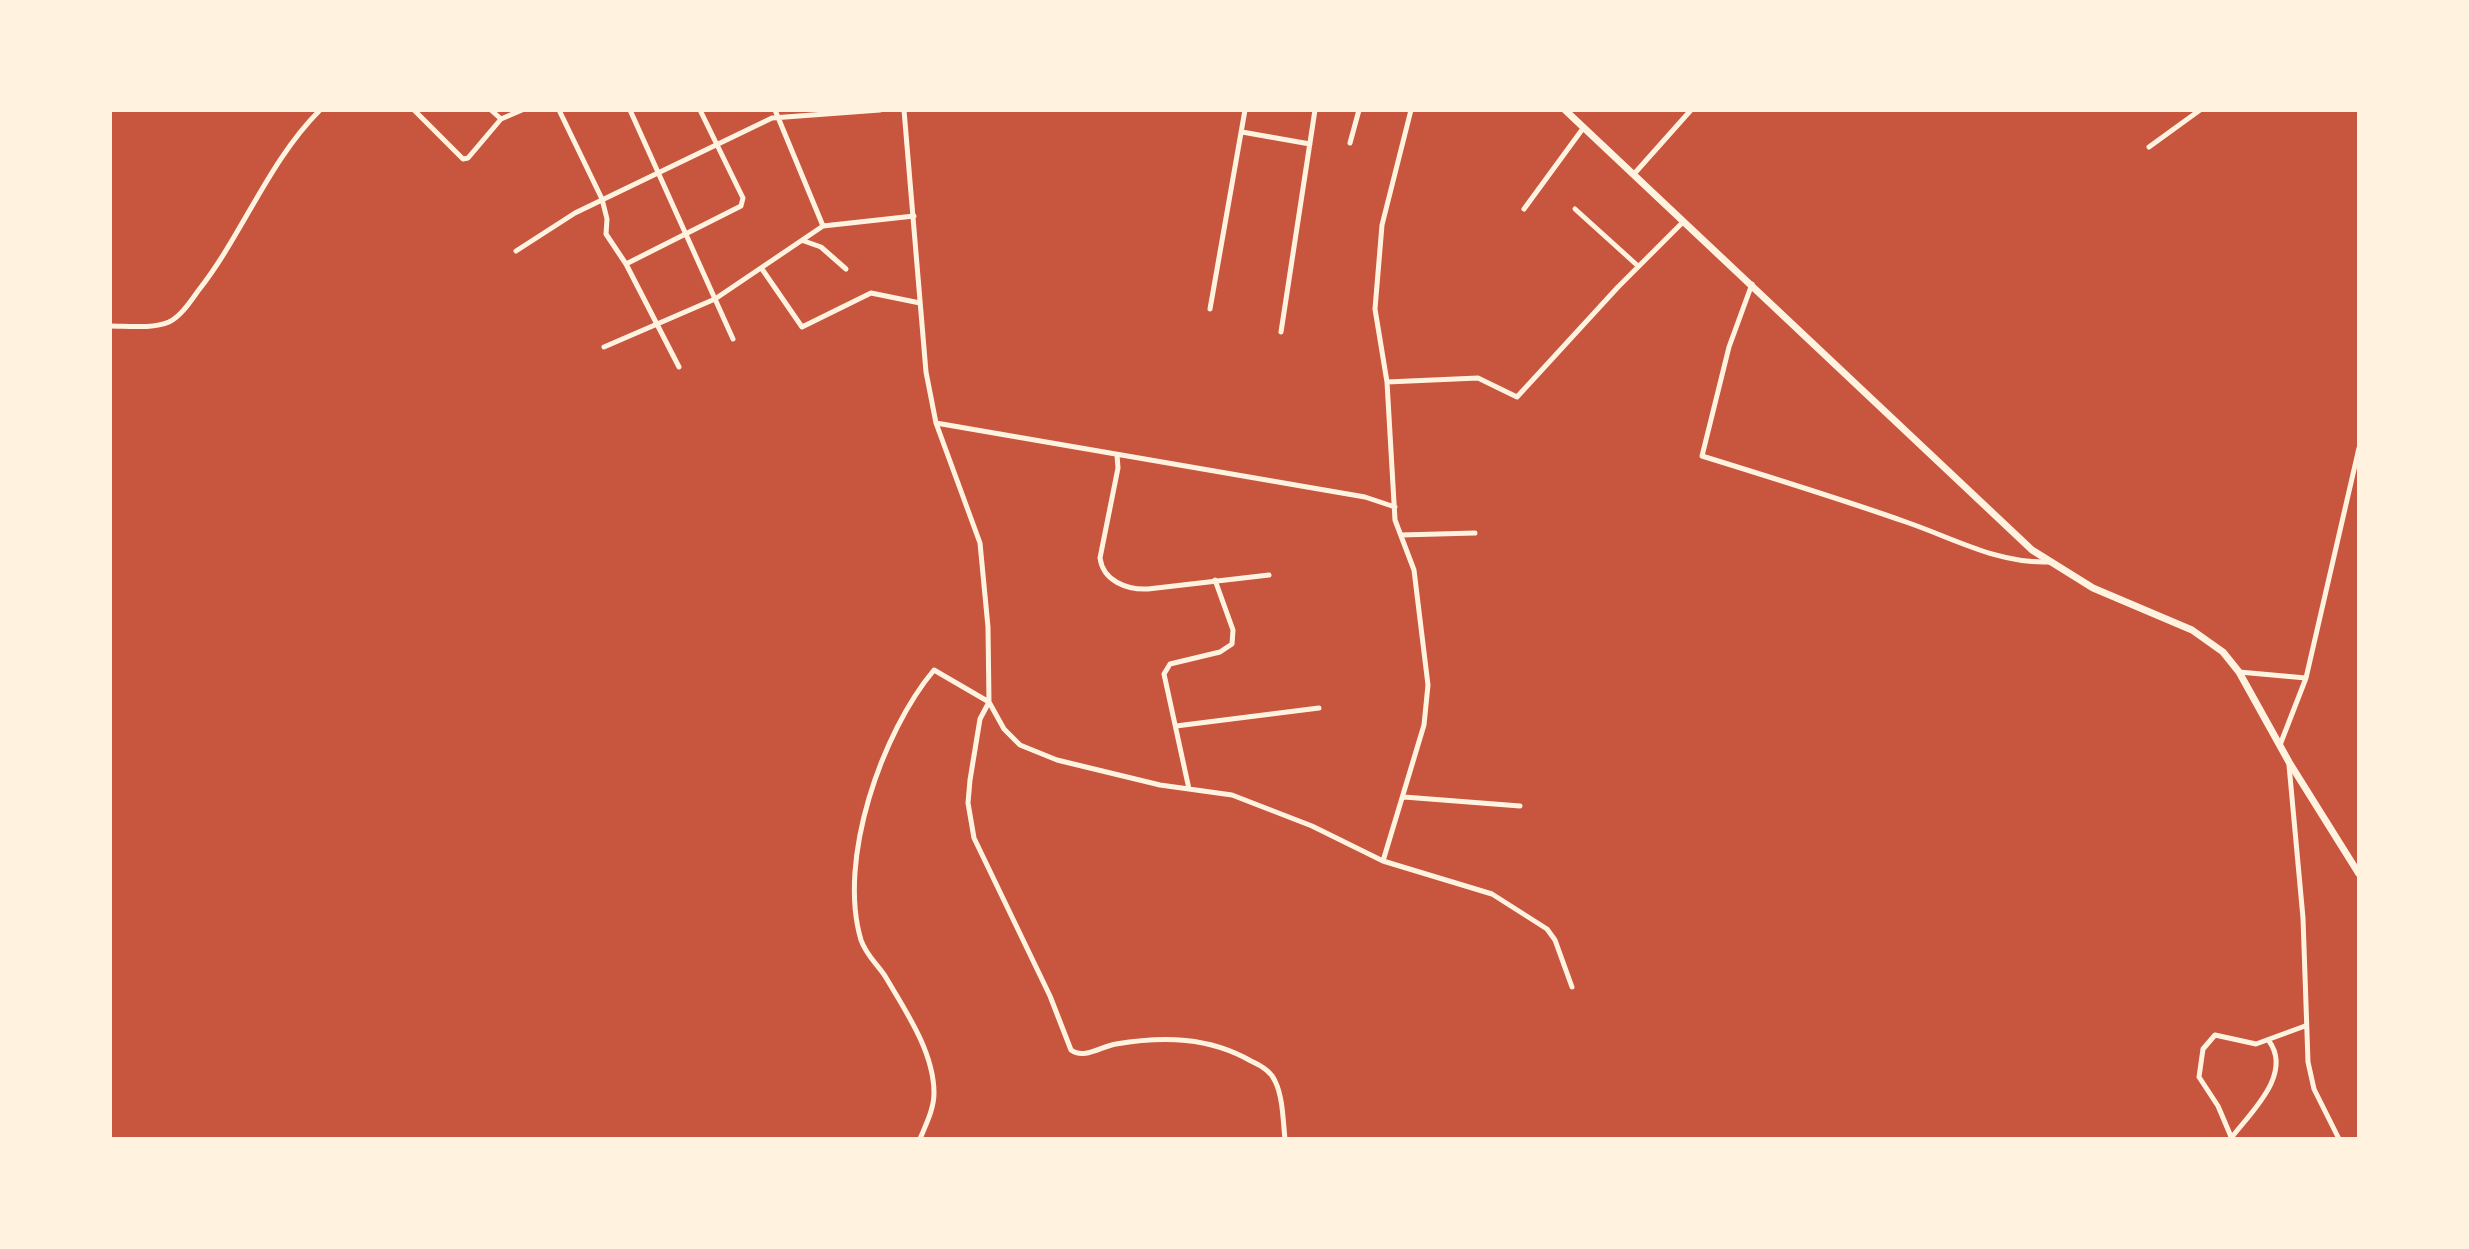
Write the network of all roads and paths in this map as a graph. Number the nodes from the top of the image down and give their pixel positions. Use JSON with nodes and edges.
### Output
{"nodes":[{"id":1,"x":320,"y":110,"type":"edge"},
{"id":2,"x":414,"y":110,"type":"edge"},
{"id":3,"x":491,"y":110,"type":"edge"},
{"id":4,"x":522,"y":110,"type":"edge"},
{"id":5,"x":559,"y":110,"type":"edge"},
{"id":6,"x":629,"y":110,"type":"edge"},
{"id":7,"x":700,"y":110,"type":"edge"},
{"id":8,"x":775,"y":110,"type":"edge"},
{"id":9,"x":880,"y":110,"type":"edge"},
{"id":10,"x":904,"y":110,"type":"edge"},
{"id":11,"x":1245,"y":110,"type":"edge"},
{"id":12,"x":1315,"y":110,"type":"edge"},
{"id":13,"x":1359,"y":110,"type":"edge"},
{"id":14,"x":1410,"y":110,"type":"edge"},
{"id":15,"x":1566,"y":110,"type":"edge"},
{"id":16,"x":1690,"y":110,"type":"edge"},
{"id":17,"x":2200,"y":110,"type":"edge"},
{"id":18,"x":778,"y":117,"type":"junction"},
{"id":19,"x":501,"y":119,"type":"junction"},
{"id":20,"x":1584,"y":127,"type":"junction"},
{"id":21,"x":1242,"y":132,"type":"junction"},
{"id":22,"x":716,"y":143,"type":"junction"},
{"id":23,"x":1350,"y":143,"type":"dead end"},
{"id":24,"x":1310,"y":144,"type":"junction"},
{"id":25,"x":2150,"y":147,"type":"dead end"},
{"id":26,"x":658,"y":172,"type":"junction"},
{"id":27,"x":1634,"y":174,"type":"junction"},
{"id":28,"x":602,"y":199,"type":"junction"},
{"id":29,"x":1524,"y":209,"type":"dead end"},
{"id":30,"x":1575,"y":209,"type":"dead end"},
{"id":31,"x":914,"y":216,"type":"junction"},
{"id":32,"x":1684,"y":221,"type":"junction"},
{"id":33,"x":823,"y":226,"type":"junction"},
{"id":34,"x":686,"y":236,"type":"junction"},
{"id":35,"x":804,"y":240,"type":"junction"},
{"id":36,"x":516,"y":251,"type":"dead end"},
{"id":37,"x":626,"y":264,"type":"junction"},
{"id":38,"x":1638,"y":266,"type":"junction"},
{"id":39,"x":762,"y":269,"type":"junction"},
{"id":40,"x":846,"y":269,"type":"dead end"},
{"id":41,"x":1752,"y":284,"type":"junction"},
{"id":42,"x":715,"y":299,"type":"junction"},
{"id":43,"x":920,"y":303,"type":"junction"},
{"id":44,"x":1210,"y":309,"type":"dead end"},
{"id":45,"x":110,"y":326,"type":"edge"},
{"id":46,"x":658,"y":326,"type":"junction"},
{"id":47,"x":1280,"y":332,"type":"dead end"},
{"id":48,"x":733,"y":339,"type":"dead end"},
{"id":49,"x":604,"y":347,"type":"dead end"},
{"id":50,"x":679,"y":367,"type":"dead end"},
{"id":51,"x":1387,"y":382,"type":"junction"},
{"id":52,"x":936,"y":423,"type":"junction"},
{"id":53,"x":2359,"y":448,"type":"edge"},
{"id":54,"x":1117,"y":455,"type":"junction"},
{"id":55,"x":1395,"y":507,"type":"junction"},
{"id":56,"x":1475,"y":533,"type":"dead end"},
{"id":57,"x":1401,"y":535,"type":"junction"},
{"id":58,"x":2049,"y":562,"type":"junction"},
{"id":59,"x":1269,"y":575,"type":"dead end"},
{"id":60,"x":1214,"y":580,"type":"junction"},
{"id":61,"x":2239,"y":671,"type":"junction"},
{"id":62,"x":2306,"y":678,"type":"junction"},
{"id":63,"x":989,"y":702,"type":"junction"},
{"id":64,"x":1319,"y":708,"type":"dead end"},
{"id":65,"x":1177,"y":726,"type":"junction"},
{"id":66,"x":2280,"y":745,"type":"junction"},
{"id":67,"x":2289,"y":762,"type":"junction"},
{"id":68,"x":1189,"y":789,"type":"junction"},
{"id":69,"x":1404,"y":797,"type":"junction"},
{"id":70,"x":1520,"y":806,"type":"dead end"},
{"id":71,"x":1383,"y":861,"type":"junction"},
{"id":72,"x":2359,"y":874,"type":"edge"},
{"id":73,"x":1572,"y":987,"type":"dead end"},
{"id":74,"x":2305,"y":1026,"type":"junction"},
{"id":75,"x":2269,"y":1041,"type":"junction"},
{"id":76,"x":2232,"y":1138,"type":"edge"},
{"id":77,"x":920,"y":1139,"type":"edge"},
{"id":78,"x":1285,"y":1139,"type":"edge"},
{"id":79,"x":2339,"y":1139,"type":"edge"}],
"edges":[{"from":1,"to":45,"type":"street"},
{"from":2,"to":19,"type":"street"},
{"from":3,"to":19,"type":"street"},
{"from":4,"to":19,"type":"street"},
{"from":5,"to":28,"type":"street"},
{"from":6,"to":26,"type":"street"},
{"from":7,"to":22,"type":"street"},
{"from":8,"to":18,"type":"street"},
{"from":9,"to":18,"type":"street"},
{"from":10,"to":31,"type":"street"},
{"from":11,"to":21,"type":"street"},
{"from":12,"to":24,"type":"street"},
{"from":13,"to":23,"type":"street"},
{"from":14,"to":51,"type":"street"},
{"from":15,"to":20,"type":"street"},
{"from":16,"to":27,"type":"street"},
{"from":17,"to":25,"type":"street"},
{"from":18,"to":22,"type":"street"},
{"from":18,"to":33,"type":"street"},
{"from":20,"to":27,"type":"street"},
{"from":20,"to":29,"type":"street"},
{"from":21,"to":24,"type":"street"},
{"from":21,"to":44,"type":"street"},
{"from":22,"to":26,"type":"street"},
{"from":22,"to":34,"type":"street"},
{"from":24,"to":47,"type":"street"},
{"from":26,"to":28,"type":"street"},
{"from":26,"to":34,"type":"street"},
{"from":27,"to":32,"type":"street"},
{"from":28,"to":36,"type":"street"},
{"from":28,"to":37,"type":"street"},
{"from":30,"to":38,"type":"street"},
{"from":31,"to":33,"type":"street"},
{"from":31,"to":43,"type":"street"},
{"from":32,"to":38,"type":"street"},
{"from":32,"to":41,"type":"street"},
{"from":33,"to":35,"type":"street"},
{"from":34,"to":37,"type":"street"},
{"from":34,"to":42,"type":"street"},
{"from":35,"to":39,"type":"street"},
{"from":35,"to":40,"type":"street"},
{"from":37,"to":46,"type":"street"},
{"from":38,"to":51,"type":"street"},
{"from":39,"to":42,"type":"street"},
{"from":39,"to":43,"type":"street"},
{"from":41,"to":58,"type":"street"},
{"from":41,"to":58,"type":"street"},
{"from":42,"to":46,"type":"street"},
{"from":42,"to":48,"type":"street"},
{"from":43,"to":52,"type":"street"},
{"from":46,"to":49,"type":"street"},
{"from":46,"to":50,"type":"street"},
{"from":51,"to":55,"type":"street"},
{"from":52,"to":54,"type":"street"},
{"from":52,"to":63,"type":"street"},
{"from":53,"to":62,"type":"street"},
{"from":54,"to":55,"type":"street"},
{"from":54,"to":60,"type":"street"},
{"from":55,"to":57,"type":"street"},
{"from":56,"to":57,"type":"street"},
{"from":57,"to":69,"type":"street"},
{"from":58,"to":61,"type":"street"},
{"from":59,"to":60,"type":"street"},
{"from":60,"to":65,"type":"street"},
{"from":61,"to":62,"type":"street"},
{"from":61,"to":66,"type":"street"},
{"from":62,"to":66,"type":"street"},
{"from":63,"to":68,"type":"street"},
{"from":63,"to":77,"type":"street"},
{"from":63,"to":78,"type":"street"},
{"from":64,"to":65,"type":"street"},
{"from":65,"to":68,"type":"street"},
{"from":66,"to":67,"type":"street"},
{"from":67,"to":72,"type":"street"},
{"from":67,"to":74,"type":"street"},
{"from":68,"to":71,"type":"street"},
{"from":69,"to":70,"type":"street"},
{"from":69,"to":71,"type":"street"},
{"from":71,"to":73,"type":"street"},
{"from":74,"to":75,"type":"street"},
{"from":74,"to":79,"type":"street"},
{"from":75,"to":76,"type":"street"},
{"from":75,"to":76,"type":"street"}]}
